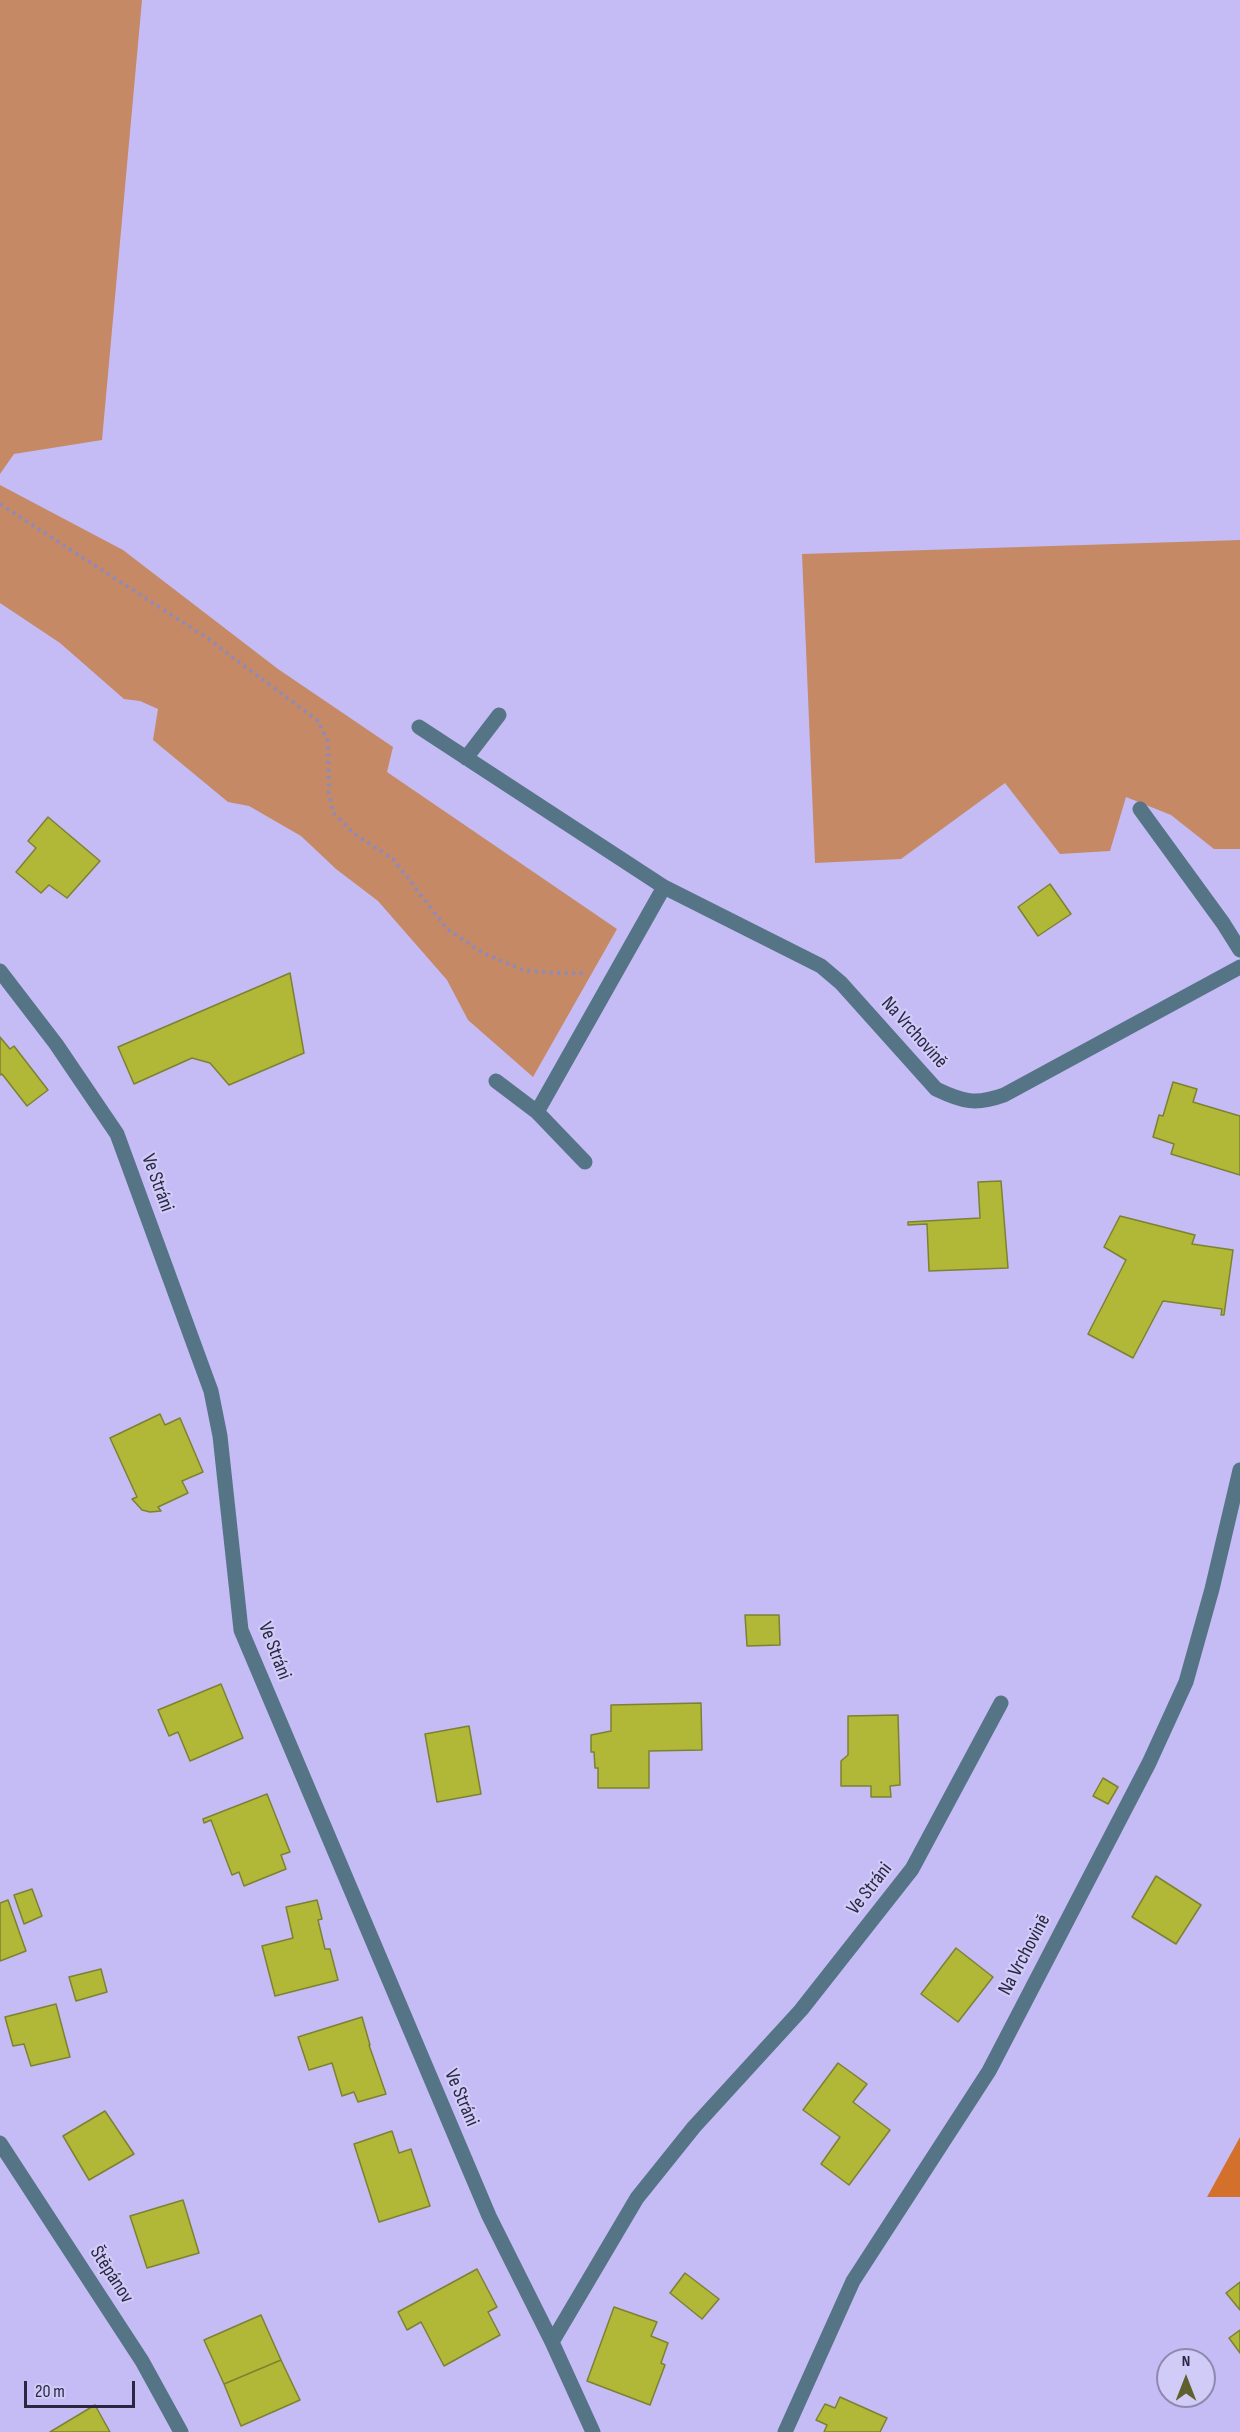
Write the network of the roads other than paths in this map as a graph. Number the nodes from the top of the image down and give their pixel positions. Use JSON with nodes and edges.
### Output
{"nodes":[{"id":1,"x":499,"y":715,"type":"dead end"},
{"id":2,"x":419,"y":728,"type":"dead end"},
{"id":3,"x":466,"y":758,"type":"junction"},
{"id":4,"x":1140,"y":809,"type":"dead end"},
{"id":5,"x":664,"y":887,"type":"junction"},
{"id":6,"x":1240,"y":950,"type":"edge"},
{"id":7,"x":1240,"y":967,"type":"edge"},
{"id":8,"x":0,"y":971,"type":"edge"},
{"id":9,"x":496,"y":1081,"type":"dead end"},
{"id":10,"x":537,"y":1112,"type":"junction"},
{"id":11,"x":585,"y":1162,"type":"dead end"},
{"id":12,"x":1240,"y":1470,"type":"edge"},
{"id":13,"x":1001,"y":1703,"type":"dead end"},
{"id":14,"x":0,"y":2144,"type":"edge"},
{"id":15,"x":552,"y":2342,"type":"junction"},
{"id":16,"x":181,"y":2432,"type":"edge"},
{"id":17,"x":593,"y":2432,"type":"edge"},
{"id":18,"x":786,"y":2432,"type":"edge"}],
"edges":[{"from":1,"to":3,"type":"street"},
{"from":2,"to":3,"type":"street","name":"Na Vrchovině"},
{"from":3,"to":5,"type":"street","name":"Na Vrchovině"},
{"from":4,"to":6,"type":"street"},
{"from":5,"to":7,"type":"street","name":"Na Vrchovině"},
{"from":5,"to":10,"type":"street"},
{"from":8,"to":15,"type":"street","name":"Ve Stráni"},
{"from":9,"to":10,"type":"street"},
{"from":10,"to":11,"type":"street"},
{"from":12,"to":18,"type":"street","name":"Na Vrchovině"},
{"from":13,"to":15,"type":"street","name":"Ve Stráni"},
{"from":14,"to":16,"type":"street","name":"Štěpánov"},
{"from":15,"to":17,"type":"street","name":"Ve Stráni"}]}
